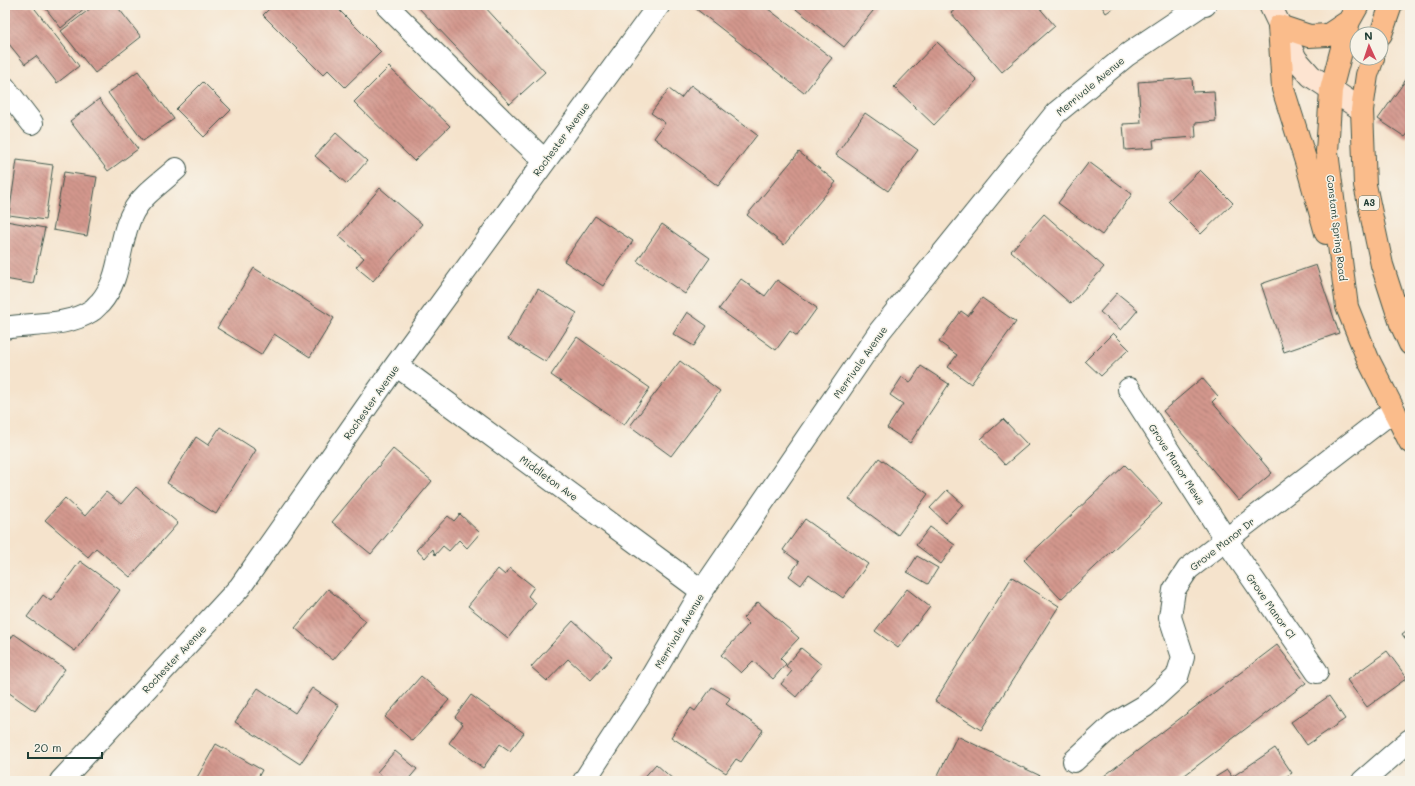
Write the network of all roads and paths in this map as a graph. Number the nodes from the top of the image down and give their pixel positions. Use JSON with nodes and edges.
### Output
{"nodes":[{"id":1,"x":659,"y":5,"type":"edge"},
{"id":2,"x":1205,"y":5,"type":"edge"},
{"id":3,"x":1270,"y":5,"type":"edge"},
{"id":4,"x":1391,"y":5,"type":"edge"},
{"id":5,"x":388,"y":7,"type":"dead end"},
{"id":6,"x":1354,"y":13,"type":"edge"},
{"id":7,"x":1279,"y":26,"type":"junction"},
{"id":8,"x":1384,"y":26,"type":"edge"},
{"id":9,"x":1370,"y":66,"type":"edge"},
{"id":10,"x":5,"y":88,"type":"edge"},
{"id":11,"x":1331,"y":90,"type":"junction"},
{"id":12,"x":1362,"y":110,"type":"junction"},
{"id":13,"x":32,"y":123,"type":"dead end"},
{"id":14,"x":545,"y":161,"type":"junction"},
{"id":15,"x":176,"y":169,"type":"dead end"},
{"id":16,"x":1347,"y":307,"type":"junction"},
{"id":17,"x":5,"y":328,"type":"edge"},
{"id":18,"x":1410,"y":344,"type":"edge"},
{"id":19,"x":396,"y":365,"type":"junction"},
{"id":20,"x":1129,"y":389,"type":"dead end"},
{"id":21,"x":1394,"y":410,"type":"junction"},
{"id":22,"x":1410,"y":442,"type":"edge"},
{"id":23,"x":1226,"y":540,"type":"junction"},
{"id":24,"x":702,"y":591,"type":"junction"},
{"id":25,"x":1317,"y":672,"type":"dead end"},
{"id":26,"x":1410,"y":740,"type":"edge"},
{"id":27,"x":1074,"y":761,"type":"dead end"},
{"id":28,"x":61,"y":781,"type":"edge"},
{"id":29,"x":584,"y":781,"type":"edge"},
{"id":30,"x":1363,"y":781,"type":"edge"}],
"edges":[{"from":1,"to":14,"type":"street","name":"Rochester Avenue"},
{"from":2,"to":24,"type":"street","name":"Merrivale Avenue"},
{"from":3,"to":7,"type":"main road"},
{"from":4,"to":8,"type":"main road"},
{"from":5,"to":14,"type":"street"},
{"from":6,"to":7,"type":"main road"},
{"from":6,"to":11,"type":"main road","name":"Constant Spring Road"},
{"from":7,"to":11,"type":"main road"},
{"from":7,"to":16,"type":"main road"},
{"from":9,"to":12,"type":"main road","number":"A3"},
{"from":10,"to":13,"type":"street"},
{"from":11,"to":12,"type":"main road"},
{"from":11,"to":16,"type":"main road","name":"Constant Spring Road"},
{"from":12,"to":18,"type":"main road","number":"A3"},
{"from":14,"to":19,"type":"street","name":"Rochester Avenue"},
{"from":15,"to":17,"type":"street"},
{"from":16,"to":21,"type":"main road","name":"Constant Spring Road"},
{"from":19,"to":24,"type":"street","name":"Middleton Ave"},
{"from":19,"to":28,"type":"street","name":"Rochester Avenue"},
{"from":20,"to":23,"type":"street","name":"Grove Manor Mews"},
{"from":21,"to":22,"type":"main road","name":"Constant Spring Road"},
{"from":21,"to":23,"type":"street","name":"Grove Manor Dr"},
{"from":23,"to":25,"type":"street","name":"Grove Manor Cl"},
{"from":23,"to":27,"type":"street","name":"Grove Manor Dr"},
{"from":24,"to":29,"type":"street","name":"Merrivale Avenue"},
{"from":26,"to":30,"type":"street"}]}
